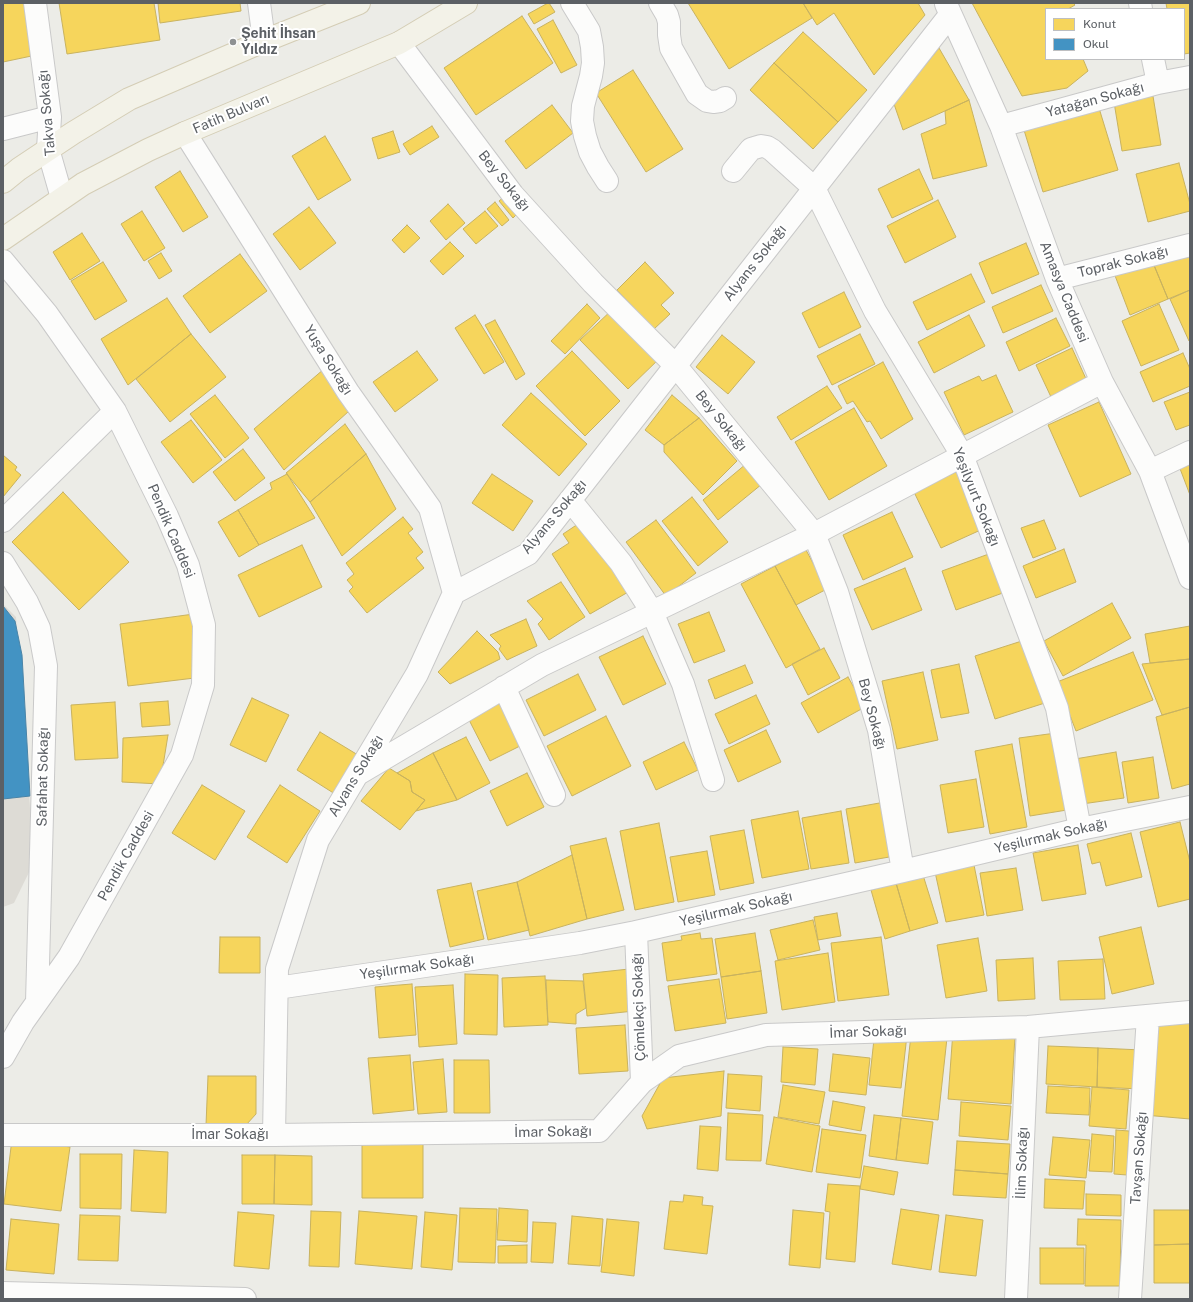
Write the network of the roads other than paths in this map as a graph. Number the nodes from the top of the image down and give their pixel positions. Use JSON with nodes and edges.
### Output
{"nodes":[{"id":1,"x":35,"y":3,"type":"edge"},
{"id":2,"x":259,"y":3,"type":"edge"},
{"id":3,"x":359,"y":3,"type":"edge"},
{"id":4,"x":466,"y":3,"type":"edge"},
{"id":5,"x":572,"y":3,"type":"edge"},
{"id":6,"x":660,"y":3,"type":"edge"},
{"id":7,"x":948,"y":9,"type":"edge"},
{"id":8,"x":264,"y":40,"type":"junction"},
{"id":9,"x":399,"y":43,"type":"junction"},
{"id":10,"x":1152,"y":60,"type":"edge"},
{"id":11,"x":1190,"y":77,"type":"edge"},
{"id":12,"x":1158,"y":83,"type":"junction"},
{"id":13,"x":725,"y":98,"type":"dead end"},
{"id":14,"x":50,"y":117,"type":"junction"},
{"id":15,"x":1001,"y":126,"type":"junction"},
{"id":16,"x":3,"y":129,"type":"edge"},
{"id":17,"x":185,"y":133,"type":"junction"},
{"id":18,"x":48,"y":149,"type":"junction"},
{"id":19,"x":733,"y":171,"type":"dead end"},
{"id":20,"x":607,"y":181,"type":"dead end"},
{"id":21,"x":3,"y":182,"type":"edge"},
{"id":22,"x":814,"y":188,"type":"junction"},
{"id":23,"x":62,"y":198,"type":"junction"},
{"id":24,"x":3,"y":239,"type":"edge"},
{"id":25,"x":1190,"y":245,"type":"edge"},
{"id":26,"x":3,"y":261,"type":"edge"},
{"id":27,"x":1057,"y":279,"type":"junction"},
{"id":28,"x":675,"y":365,"type":"junction"},
{"id":29,"x":1102,"y":382,"type":"junction"},
{"id":30,"x":115,"y":411,"type":"junction"},
{"id":31,"x":1190,"y":452,"type":"edge"},
{"id":32,"x":962,"y":455,"type":"junction"},
{"id":33,"x":1150,"y":471,"type":"junction"},
{"id":34,"x":570,"y":500,"type":"junction"},
{"id":35,"x":3,"y":521,"type":"edge"},
{"id":36,"x":814,"y":534,"type":"junction"},
{"id":37,"x":3,"y":563,"type":"edge"},
{"id":38,"x":1190,"y":578,"type":"edge"},
{"id":39,"x":454,"y":593,"type":"junction"},
{"id":40,"x":652,"y":612,"type":"junction"},
{"id":41,"x":504,"y":687,"type":"junction"},
{"id":42,"x":357,"y":775,"type":"junction"},
{"id":43,"x":713,"y":780,"type":"dead end"},
{"id":44,"x":554,"y":795,"type":"dead end"},
{"id":45,"x":1190,"y":807,"type":"edge"},
{"id":46,"x":1080,"y":829,"type":"junction"},
{"id":47,"x":903,"y":871,"type":"junction"},
{"id":48,"x":636,"y":932,"type":"junction"},
{"id":49,"x":277,"y":988,"type":"junction"},
{"id":50,"x":37,"y":1002,"type":"junction"},
{"id":51,"x":1190,"y":1012,"type":"edge"},
{"id":52,"x":1148,"y":1016,"type":"junction"},
{"id":53,"x":1028,"y":1027,"type":"junction"},
{"id":54,"x":3,"y":1057,"type":"edge"},
{"id":55,"x":642,"y":1082,"type":"junction"},
{"id":56,"x":3,"y":1134,"type":"edge"},
{"id":57,"x":274,"y":1135,"type":"junction"},
{"id":58,"x":3,"y":1293,"type":"edge"},
{"id":59,"x":245,"y":1299,"type":"edge"},
{"id":60,"x":1016,"y":1299,"type":"edge"},
{"id":61,"x":1130,"y":1299,"type":"edge"}],
"edges":[{"from":1,"to":14,"type":"street","name":"Takva Sokağı"},
{"from":2,"to":8,"type":"street"},
{"from":3,"to":8,"type":"main road"},
{"from":4,"to":9,"type":"main road","name":"Fatih Bulvarı"},
{"from":5,"to":20,"type":"street"},
{"from":6,"to":13,"type":"street"},
{"from":7,"to":15,"type":"street","name":"Amasya Caddesi"},
{"from":7,"to":22,"type":"street","name":"Alyans Sokağı"},
{"from":8,"to":18,"type":"main road"},
{"from":9,"to":17,"type":"main road","name":"Fatih Bulvarı"},
{"from":9,"to":28,"type":"street","name":"Bey Sokağı"},
{"from":10,"to":12,"type":"street"},
{"from":11,"to":12,"type":"street","name":"Yatağan Sokağı"},
{"from":12,"to":15,"type":"street","name":"Yatağan Sokağı"},
{"from":14,"to":16,"type":"street"},
{"from":14,"to":18,"type":"street","name":"Takva Sokağı"},
{"from":15,"to":27,"type":"street","name":"Amasya Caddesi"},
{"from":17,"to":23,"type":"main road","name":"Fatih Bulvarı"},
{"from":17,"to":39,"type":"street","name":"Yuşa Sokağı"},
{"from":18,"to":21,"type":"main road"},
{"from":18,"to":23,"type":"street","name":"Takva Sokağı"},
{"from":19,"to":22,"type":"street"},
{"from":22,"to":28,"type":"street","name":"Alyans Sokağı"},
{"from":22,"to":32,"type":"street","name":"Yeşilyurt Sokağı"},
{"from":23,"to":24,"type":"main road","name":"Fatih Bulvarı"},
{"from":25,"to":27,"type":"street","name":"Toprak Sokağı"},
{"from":26,"to":30,"type":"street","name":"Pendik Caddesi"},
{"from":27,"to":29,"type":"street","name":"Amasya Caddesi"},
{"from":28,"to":34,"type":"street","name":"Alyans Sokağı"},
{"from":28,"to":36,"type":"street","name":"Bey Sokağı"},
{"from":29,"to":32,"type":"street"},
{"from":29,"to":33,"type":"street","name":"Amasya Caddesi"},
{"from":30,"to":35,"type":"street"},
{"from":30,"to":50,"type":"street","name":"Pendik Caddesi"},
{"from":31,"to":33,"type":"street"},
{"from":32,"to":36,"type":"street"},
{"from":32,"to":46,"type":"street","name":"Yeşilyurt Sokağı"},
{"from":33,"to":38,"type":"street","name":"Amasya Caddesi"},
{"from":34,"to":39,"type":"street","name":"Alyans Sokağı"},
{"from":34,"to":40,"type":"street"},
{"from":36,"to":40,"type":"street"},
{"from":36,"to":47,"type":"street","name":"Bey Sokağı"},
{"from":37,"to":50,"type":"street","name":"Safahat Sokağı"},
{"from":39,"to":42,"type":"street","name":"Alyans Sokağı"},
{"from":40,"to":41,"type":"street"},
{"from":40,"to":43,"type":"street"},
{"from":41,"to":42,"type":"street"},
{"from":41,"to":44,"type":"street"},
{"from":42,"to":49,"type":"street","name":"Alyans Sokağı"},
{"from":45,"to":46,"type":"street","name":"Yeşilırmak Sokağı"},
{"from":46,"to":47,"type":"street","name":"Yeşilırmak Sokağı"},
{"from":47,"to":48,"type":"street","name":"Yeşilırmak Sokağı"},
{"from":48,"to":49,"type":"street","name":"Yeşilırmak Sokağı"},
{"from":48,"to":55,"type":"street","name":"Çömlekçi Sokağı"},
{"from":49,"to":57,"type":"street","name":"Alyans Sokağı"},
{"from":50,"to":54,"type":"street","name":"Pendik Caddesi"},
{"from":51,"to":52,"type":"street","name":"İmar Sokağı"},
{"from":52,"to":53,"type":"street","name":"İmar Sokağı"},
{"from":52,"to":61,"type":"street","name":"Tavşan Sokağı"},
{"from":53,"to":55,"type":"street","name":"İmar Sokağı"},
{"from":53,"to":60,"type":"street","name":"İlim Sokağı"},
{"from":55,"to":57,"type":"street","name":"İmar Sokağı"},
{"from":56,"to":57,"type":"street","name":"İmar Sokağı"},
{"from":58,"to":59,"type":"street"}]}
